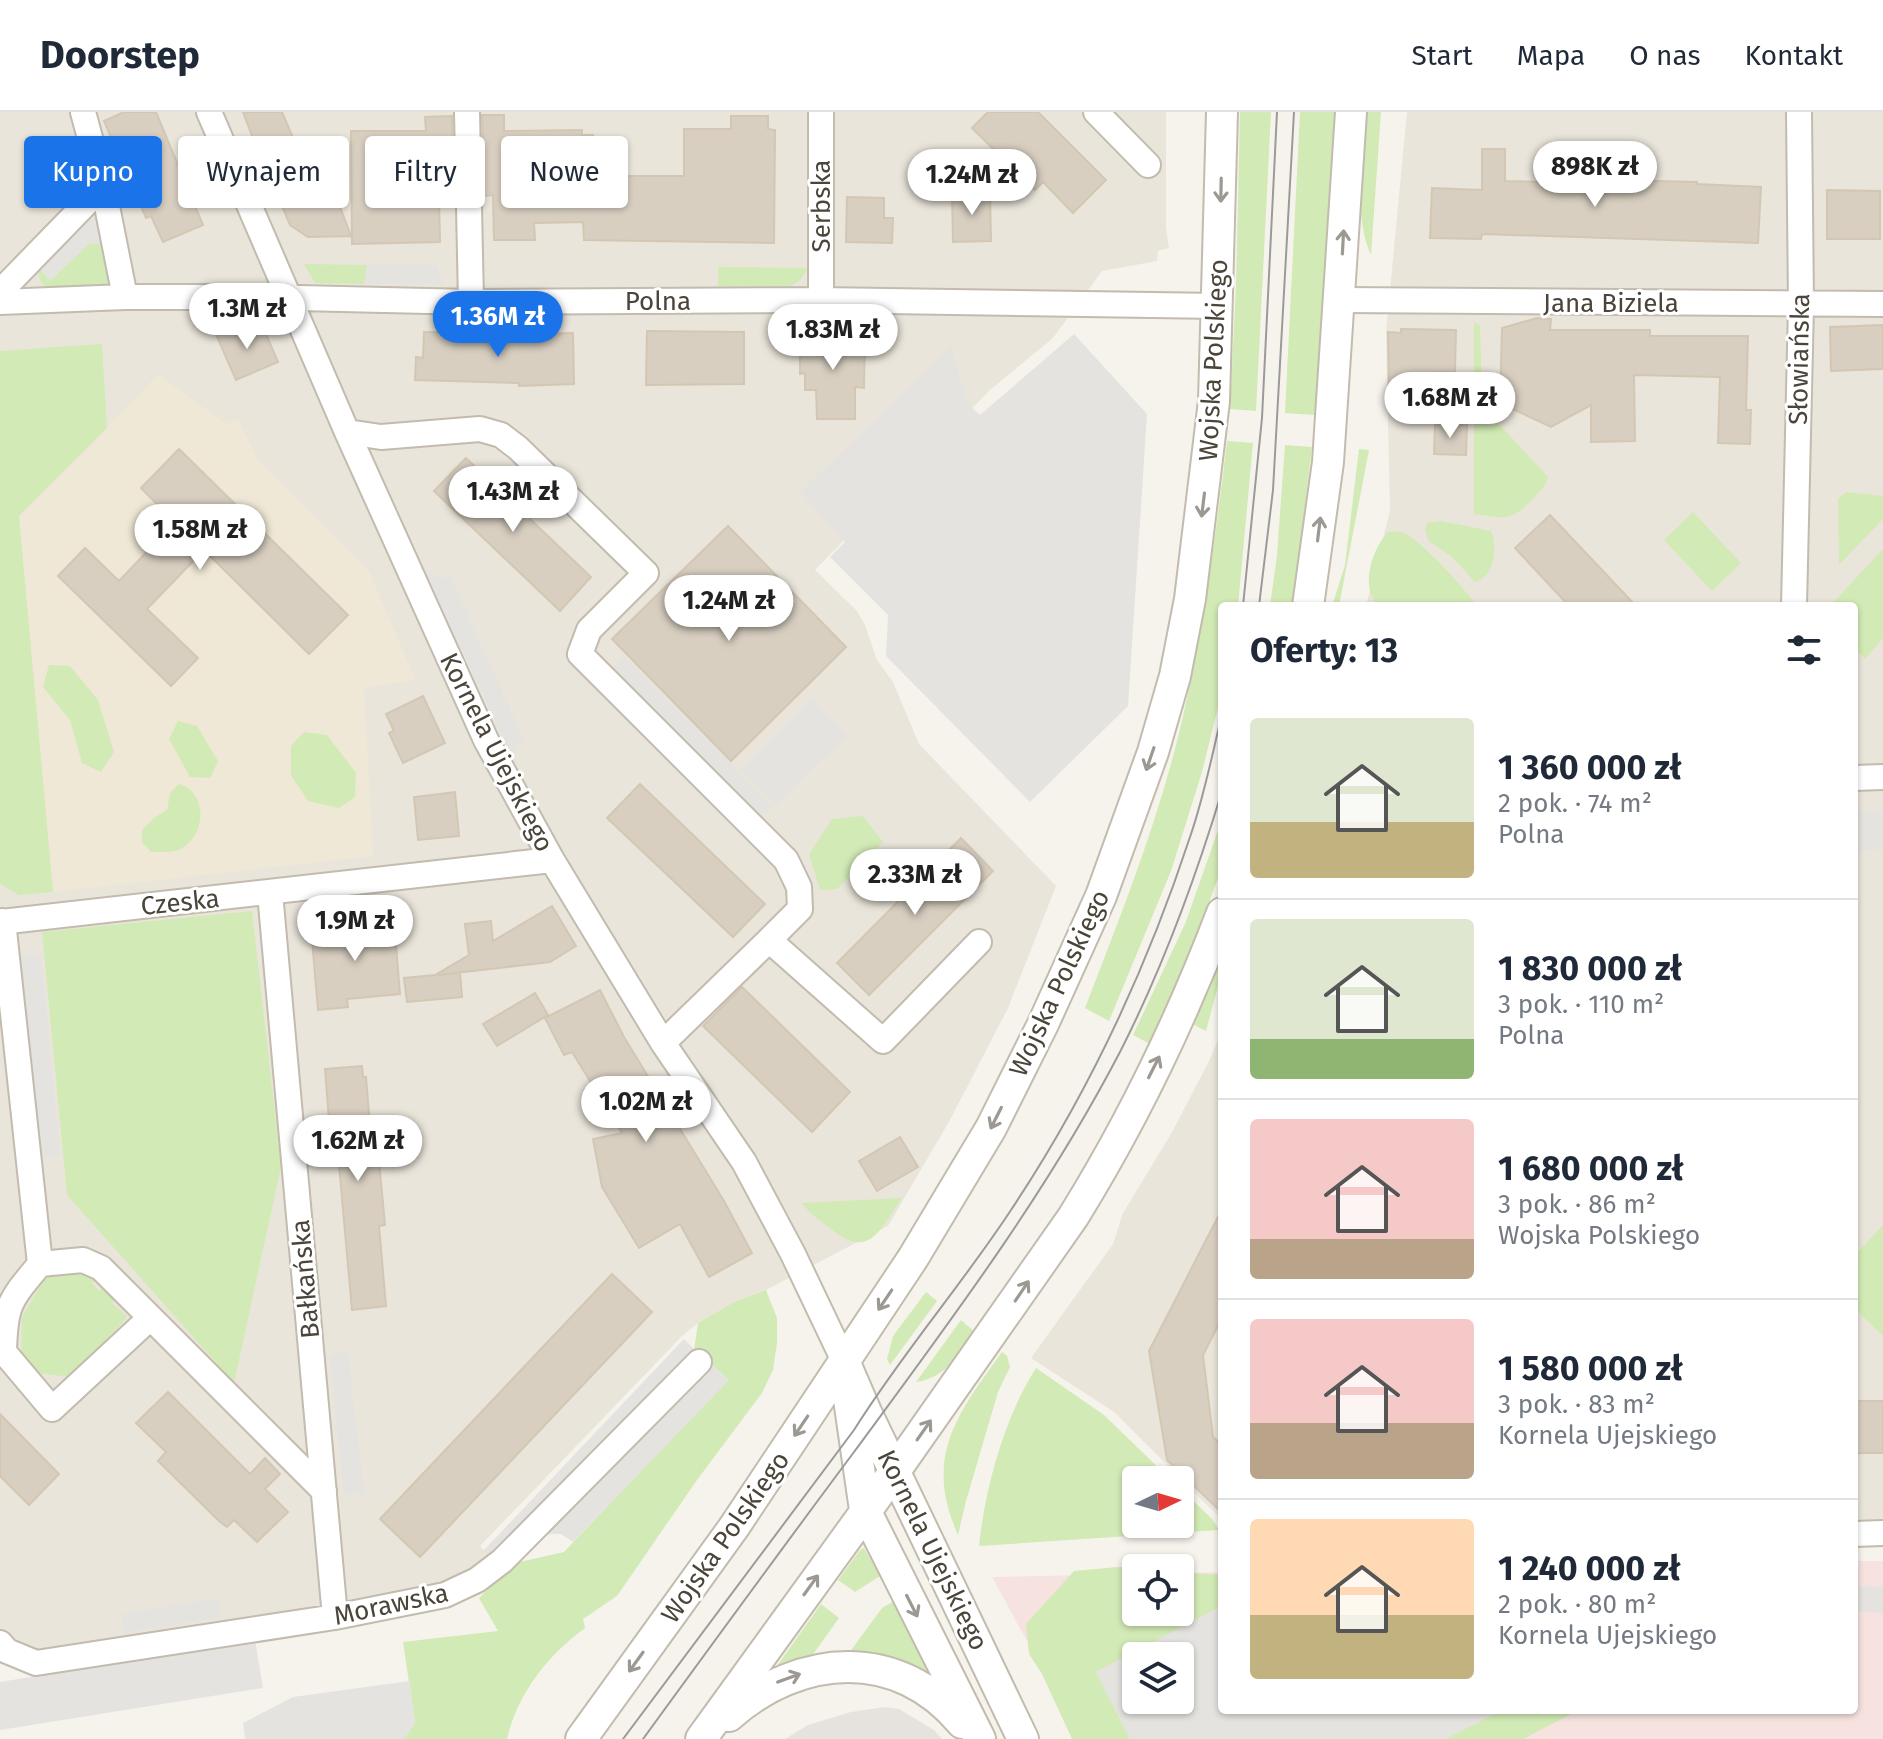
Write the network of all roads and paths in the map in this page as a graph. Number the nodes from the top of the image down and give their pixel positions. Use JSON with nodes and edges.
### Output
{"nodes":[{"id":1,"x":83,"y":112,"type":"edge"},
{"id":2,"x":209,"y":112,"type":"edge"},
{"id":3,"x":467,"y":112,"type":"edge"},
{"id":4,"x":821,"y":112,"type":"edge"},
{"id":5,"x":1096,"y":112,"type":"edge"},
{"id":6,"x":1222,"y":112,"type":"edge"},
{"id":7,"x":1351,"y":112,"type":"edge"},
{"id":8,"x":1799,"y":112,"type":"edge"},
{"id":9,"x":89,"y":136,"type":"edge"},
{"id":10,"x":1148,"y":165,"type":"dead end"},
{"id":11,"x":82,"y":208,"type":"edge"},
{"id":12,"x":107,"y":208,"type":"edge"},
{"id":13,"x":0,"y":292,"type":"edge"},
{"id":14,"x":125,"y":297,"type":"junction"},
{"id":15,"x":290,"y":299,"type":"junction"},
{"id":16,"x":821,"y":300,"type":"junction"},
{"id":17,"x":1340,"y":300,"type":"junction"},
{"id":18,"x":0,"y":302,"type":"edge"},
{"id":19,"x":471,"y":302,"type":"junction"},
{"id":20,"x":1883,"y":304,"type":"edge"},
{"id":21,"x":1801,"y":305,"type":"junction"},
{"id":22,"x":1219,"y":306,"type":"junction"},
{"id":23,"x":347,"y":432,"type":"junction"},
{"id":24,"x":1309,"y":602,"type":"edge"},
{"id":25,"x":1794,"y":602,"type":"edge"},
{"id":26,"x":1883,"y":777,"type":"edge"},
{"id":27,"x":1858,"y":778,"type":"edge"},
{"id":28,"x":552,"y":860,"type":"junction"},
{"id":29,"x":270,"y":893,"type":"junction"},
{"id":30,"x":1,"y":922,"type":"edge"},
{"id":31,"x":1218,"y":922,"type":"edge"},
{"id":32,"x":769,"y":940,"type":"junction"},
{"id":33,"x":979,"y":942,"type":"dead end"},
{"id":34,"x":663,"y":1043,"type":"junction"},
{"id":35,"x":40,"y":1264,"type":"junction"},
{"id":36,"x":150,"y":1318,"type":"junction"},
{"id":37,"x":844,"y":1361,"type":"junction"},
{"id":38,"x":699,"y":1362,"type":"dead end"},
{"id":39,"x":895,"y":1471,"type":"junction"},
{"id":40,"x":324,"y":1491,"type":"junction"},
{"id":41,"x":865,"y":1510,"type":"junction"},
{"id":42,"x":1883,"y":1533,"type":"edge"},
{"id":43,"x":1858,"y":1534,"type":"edge"},
{"id":44,"x":335,"y":1617,"type":"junction"},
{"id":45,"x":0,"y":1643,"type":"edge"},
{"id":46,"x":581,"y":1739,"type":"edge"},
{"id":47,"x":702,"y":1739,"type":"edge"},
{"id":48,"x":978,"y":1739,"type":"edge"},
{"id":49,"x":1023,"y":1739,"type":"edge"}],
"edges":[{"from":1,"to":9,"type":"street"},
{"from":2,"to":15,"type":"street","name":"Kornela Ujejskiego"},
{"from":3,"to":19,"type":"street"},
{"from":4,"to":16,"type":"street","name":"Serbska"},
{"from":5,"to":10,"type":"street"},
{"from":6,"to":22,"type":"street","name":"Wojska Polskiego","one_way":true},
{"from":17,"to":7,"type":"street","one_way":true},
{"from":8,"to":21,"type":"street","name":"Słowiańska"},
{"from":11,"to":13,"type":"street"},
{"from":12,"to":14,"type":"street"},
{"from":14,"to":15,"type":"street","name":"Polna"},
{"from":14,"to":18,"type":"street","name":"Polna"},
{"from":15,"to":19,"type":"street","name":"Polna"},
{"from":15,"to":23,"type":"street","name":"Kornela Ujejskiego"},
{"from":16,"to":19,"type":"street","name":"Polna"},
{"from":16,"to":22,"type":"street","name":"Polna"},
{"from":17,"to":21,"type":"street","name":"Jana Biziela"},
{"from":24,"to":17,"type":"street","one_way":true},
{"from":20,"to":21,"type":"street","name":"Jana Biziela"},
{"from":21,"to":25,"type":"street","name":"Słowiańska"},
{"from":22,"to":37,"type":"street","name":"Wojska Polskiego","one_way":true},
{"from":23,"to":28,"type":"street","name":"Kornela Ujejskiego"},
{"from":23,"to":32,"type":"street"},
{"from":26,"to":27,"type":"street"},
{"from":28,"to":29,"type":"street","name":"Czeska"},
{"from":28,"to":34,"type":"street","name":"Kornela Ujejskiego"},
{"from":29,"to":30,"type":"street","name":"Czeska"},
{"from":29,"to":40,"type":"street","name":"Bałkańska"},
{"from":30,"to":35,"type":"street"},
{"from":39,"to":31,"type":"street","one_way":true},
{"from":32,"to":33,"type":"street"},
{"from":32,"to":34,"type":"street"},
{"from":34,"to":37,"type":"street","name":"Kornela Ujejskiego"},
{"from":35,"to":36,"type":"street"},
{"from":35,"to":36,"type":"street"},
{"from":36,"to":40,"type":"street"},
{"from":37,"to":39,"type":"street","name":"Kornela Ujejskiego"},
{"from":37,"to":41,"type":"street","name":"Kornela Ujejskiego"},
{"from":37,"to":46,"type":"street","name":"Wojska Polskiego","one_way":true},
{"from":38,"to":44,"type":"street","name":"Morawska"},
{"from":39,"to":41,"type":"street"},
{"from":39,"to":49,"type":"street","name":"Kornela Ujejskiego"},
{"from":40,"to":44,"type":"street","name":"Bałkańska"},
{"from":47,"to":41,"type":"street","one_way":true},
{"from":41,"to":48,"type":"street","name":"Kornela Ujejskiego","one_way":true},
{"from":42,"to":43,"type":"street"},
{"from":44,"to":45,"type":"street","name":"Morawska"},
{"from":47,"to":48,"type":"street","one_way":true}]}
